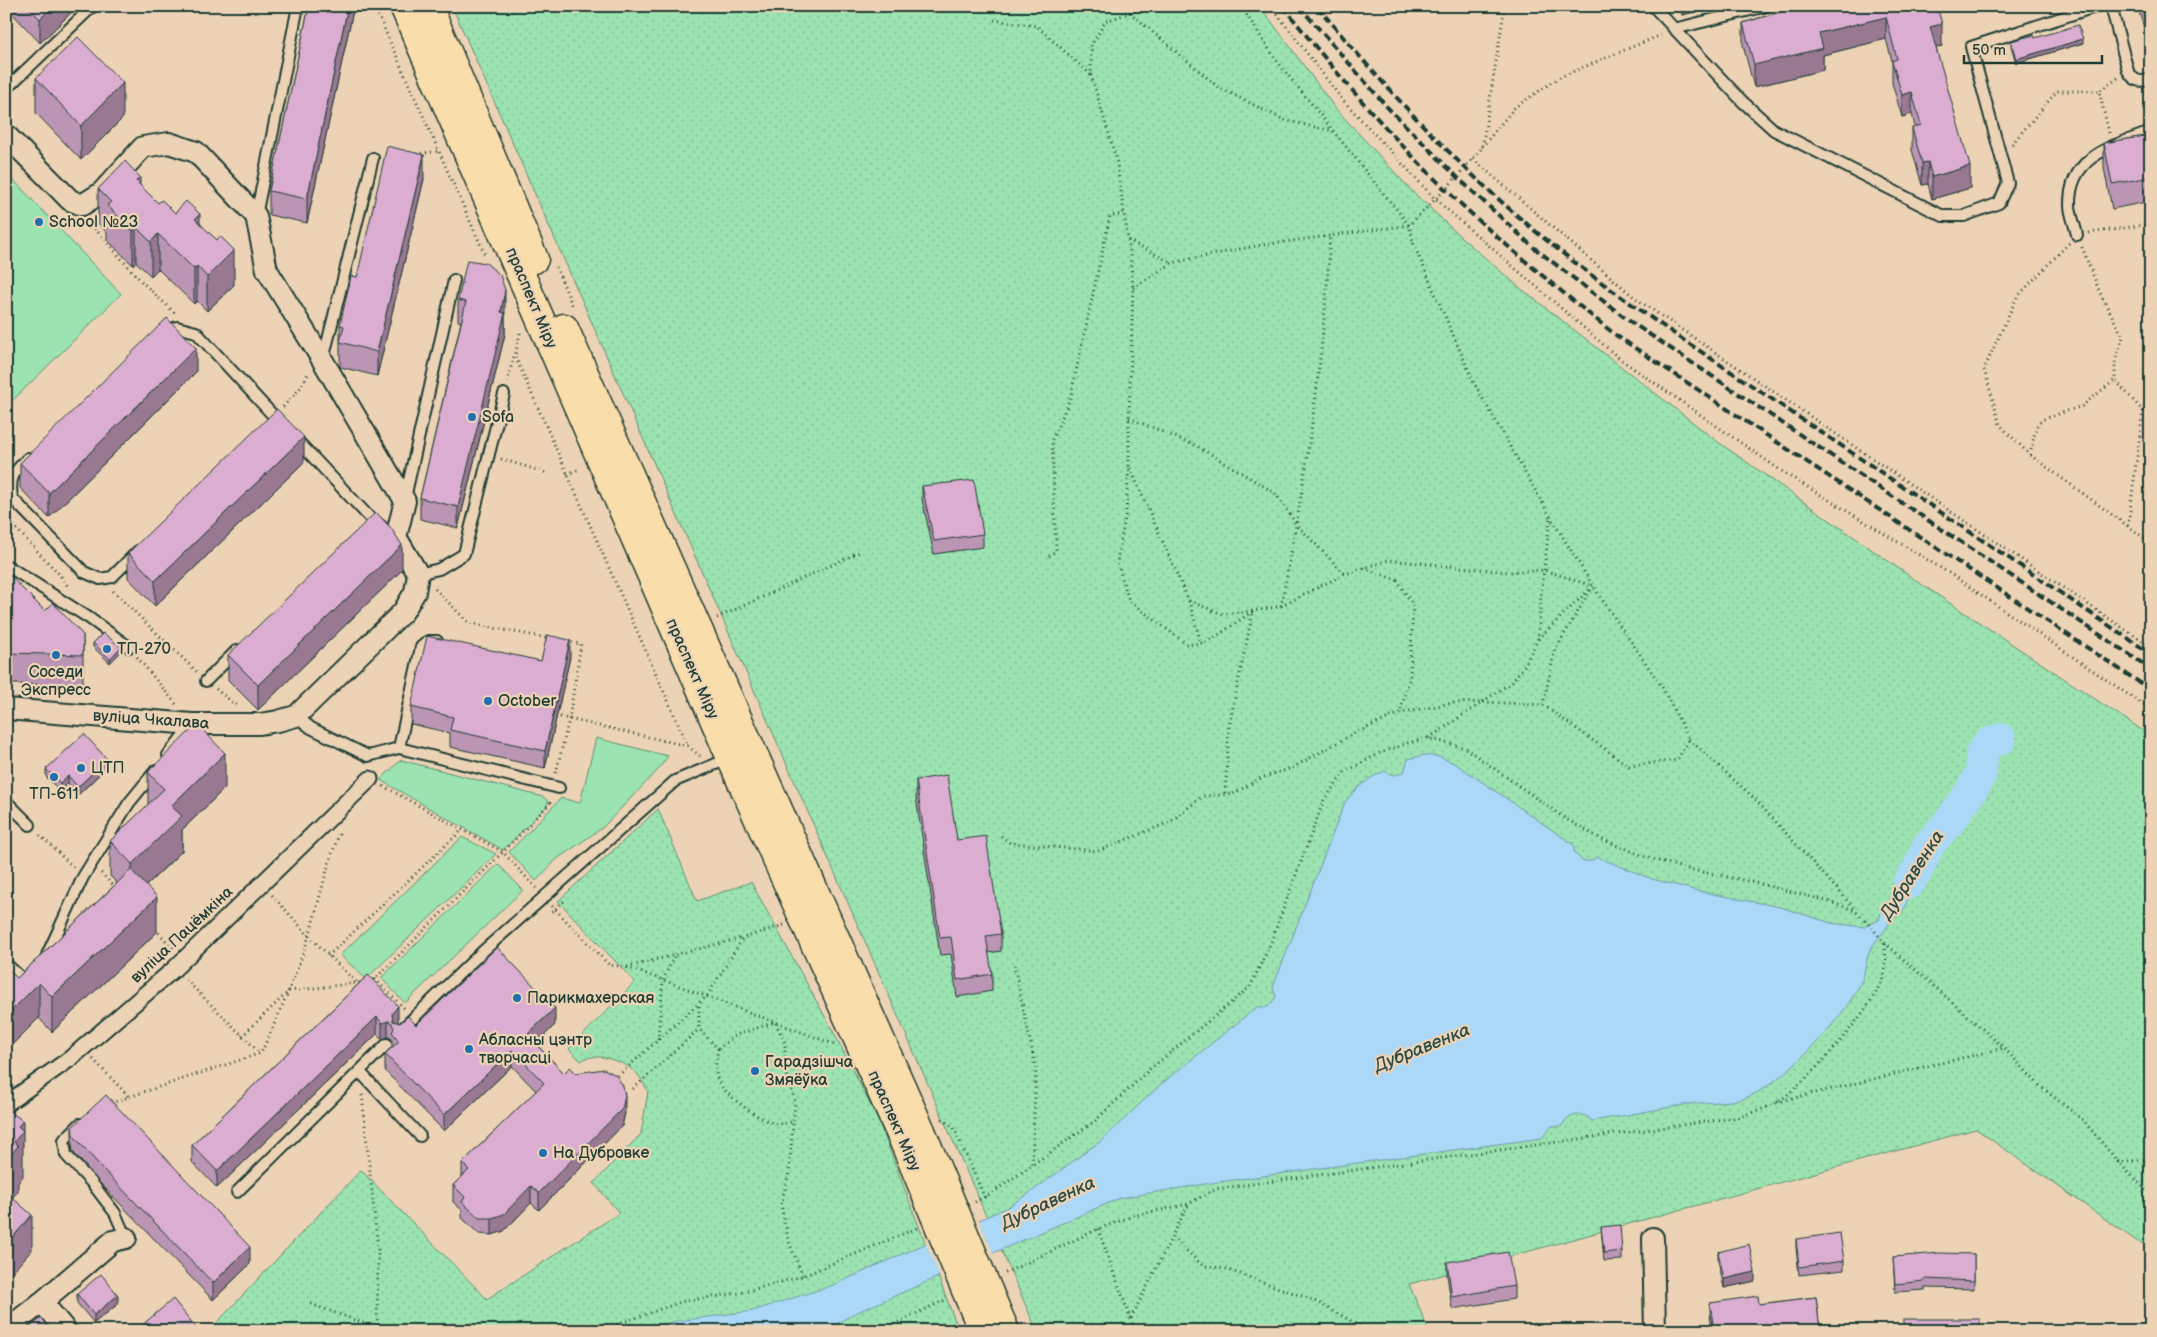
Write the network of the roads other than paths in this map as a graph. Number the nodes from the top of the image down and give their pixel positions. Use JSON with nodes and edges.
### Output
{"nodes":[{"id":1,"x":94,"y":6,"type":"edge"},
{"id":2,"x":298,"y":6,"type":"edge"},
{"id":3,"x":404,"y":6,"type":"edge"},
{"id":4,"x":428,"y":6,"type":"edge"},
{"id":5,"x":1653,"y":6,"type":"edge"},
{"id":6,"x":1767,"y":6,"type":"edge"},
{"id":7,"x":2098,"y":6,"type":"edge"},
{"id":8,"x":2111,"y":6,"type":"edge"},
{"id":9,"x":1751,"y":8,"type":"edge"},
{"id":10,"x":1674,"y":30,"type":"junction"},
{"id":11,"x":2151,"y":80,"type":"edge"},
{"id":12,"x":6,"y":89,"type":"edge"},
{"id":13,"x":2151,"y":132,"type":"edge"},
{"id":14,"x":6,"y":135,"type":"edge"},
{"id":15,"x":373,"y":158,"type":"dead end"},
{"id":16,"x":256,"y":216,"type":"junction"},
{"id":17,"x":2078,"y":235,"type":"road end"},
{"id":18,"x":454,"y":280,"type":"dead end"},
{"id":19,"x":152,"y":340,"type":"edge"},
{"id":20,"x":321,"y":358,"type":"junction"},
{"id":21,"x":504,"y":394,"type":"road end"},
{"id":22,"x":37,"y":450,"type":"edge"},
{"id":23,"x":404,"y":501,"type":"junction"},
{"id":24,"x":396,"y":537,"type":"junction"},
{"id":25,"x":147,"y":542,"type":"edge"},
{"id":26,"x":6,"y":565,"type":"edge"},
{"id":27,"x":418,"y":574,"type":"junction"},
{"id":28,"x":247,"y":640,"type":"edge"},
{"id":29,"x":452,"y":642,"type":"edge"},
{"id":30,"x":129,"y":647,"type":"road end"},
{"id":31,"x":206,"y":681,"type":"road end"},
{"id":32,"x":6,"y":709,"type":"edge"},
{"id":33,"x":296,"y":716,"type":"junction"},
{"id":34,"x":192,"y":724,"type":"junction"},
{"id":35,"x":398,"y":748,"type":"junction"},
{"id":36,"x":721,"y":762,"type":"junction"},
{"id":37,"x":370,"y":778,"type":"road end"},
{"id":38,"x":559,"y":788,"type":"dead end"},
{"id":39,"x":6,"y":801,"type":"edge"},
{"id":40,"x":30,"y":826,"type":"road end"},
{"id":41,"x":6,"y":964,"type":"edge"},
{"id":42,"x":398,"y":1033,"type":"edge"},
{"id":43,"x":387,"y":1044,"type":"dead end"},
{"id":44,"x":360,"y":1072,"type":"junction"},
{"id":45,"x":6,"y":1104,"type":"edge"},
{"id":46,"x":97,"y":1107,"type":"edge"},
{"id":47,"x":912,"y":1135,"type":"junction"},
{"id":48,"x":420,"y":1136,"type":"dead end"},
{"id":49,"x":237,"y":1192,"type":"dead end"},
{"id":50,"x":126,"y":1238,"type":"joint"},
{"id":51,"x":1653,"y":1238,"type":"dead end"},
{"id":52,"x":42,"y":1302,"type":"junction"},
{"id":53,"x":6,"y":1330,"type":"edge"},
{"id":54,"x":66,"y":1331,"type":"edge"},
{"id":55,"x":983,"y":1331,"type":"edge"},
{"id":56,"x":1005,"y":1331,"type":"edge"},
{"id":57,"x":1655,"y":1331,"type":"edge"}],
"edges":[{"from":1,"to":12,"type":"lane"},
{"from":2,"to":16,"type":"lane"},
{"from":3,"to":36,"type":"main road","name":"праспект Міру"},
{"from":4,"to":47,"type":"main road","name":"праспект Міру"},
{"from":5,"to":10,"type":"lane"},
{"from":6,"to":9,"type":"lane"},
{"from":7,"to":10,"type":"lane"},
{"from":8,"to":11,"type":"lane"},
{"from":9,"to":10,"type":"lane"},
{"from":13,"to":17,"type":"lane"},
{"from":14,"to":16,"type":"street"},
{"from":15,"to":20,"type":"lane"},
{"from":16,"to":20,"type":"street"},
{"from":18,"to":23,"type":"lane"},
{"from":19,"to":24,"type":"lane"},
{"from":20,"to":23,"type":"street"},
{"from":21,"to":27,"type":"lane"},
{"from":22,"to":25,"type":"lane"},
{"from":23,"to":24,"type":"street"},
{"from":24,"to":27,"type":"street"},
{"from":26,"to":30,"type":"lane"},
{"from":27,"to":33,"type":"street"},
{"from":28,"to":31,"type":"lane"},
{"from":29,"to":35,"type":"lane"},
{"from":32,"to":34,"type":"street","name":"вуліца Чкалава"},
{"from":33,"to":34,"type":"street","name":"вуліца Чкалава"},
{"from":33,"to":35,"type":"lane"},
{"from":34,"to":41,"type":"lane"},
{"from":35,"to":38,"type":"lane"},
{"from":36,"to":42,"type":"lane"},
{"from":36,"to":47,"type":"main road","name":"праспект Міру"},
{"from":37,"to":45,"type":"street","name":"вуліца Пацёмкіна"},
{"from":39,"to":40,"type":"lane"},
{"from":43,"to":44,"type":"lane"},
{"from":44,"to":48,"type":"lane"},
{"from":44,"to":49,"type":"lane"},
{"from":46,"to":50,"type":"lane"},
{"from":47,"to":55,"type":"main road","name":"праспект Міру","bridge":true},
{"from":47,"to":56,"type":"main road","name":"праспект Міру","bridge":true},
{"from":50,"to":52,"type":"street"},
{"from":51,"to":57,"type":"street"},
{"from":52,"to":53,"type":"street"},
{"from":52,"to":54,"type":"street"}]}
